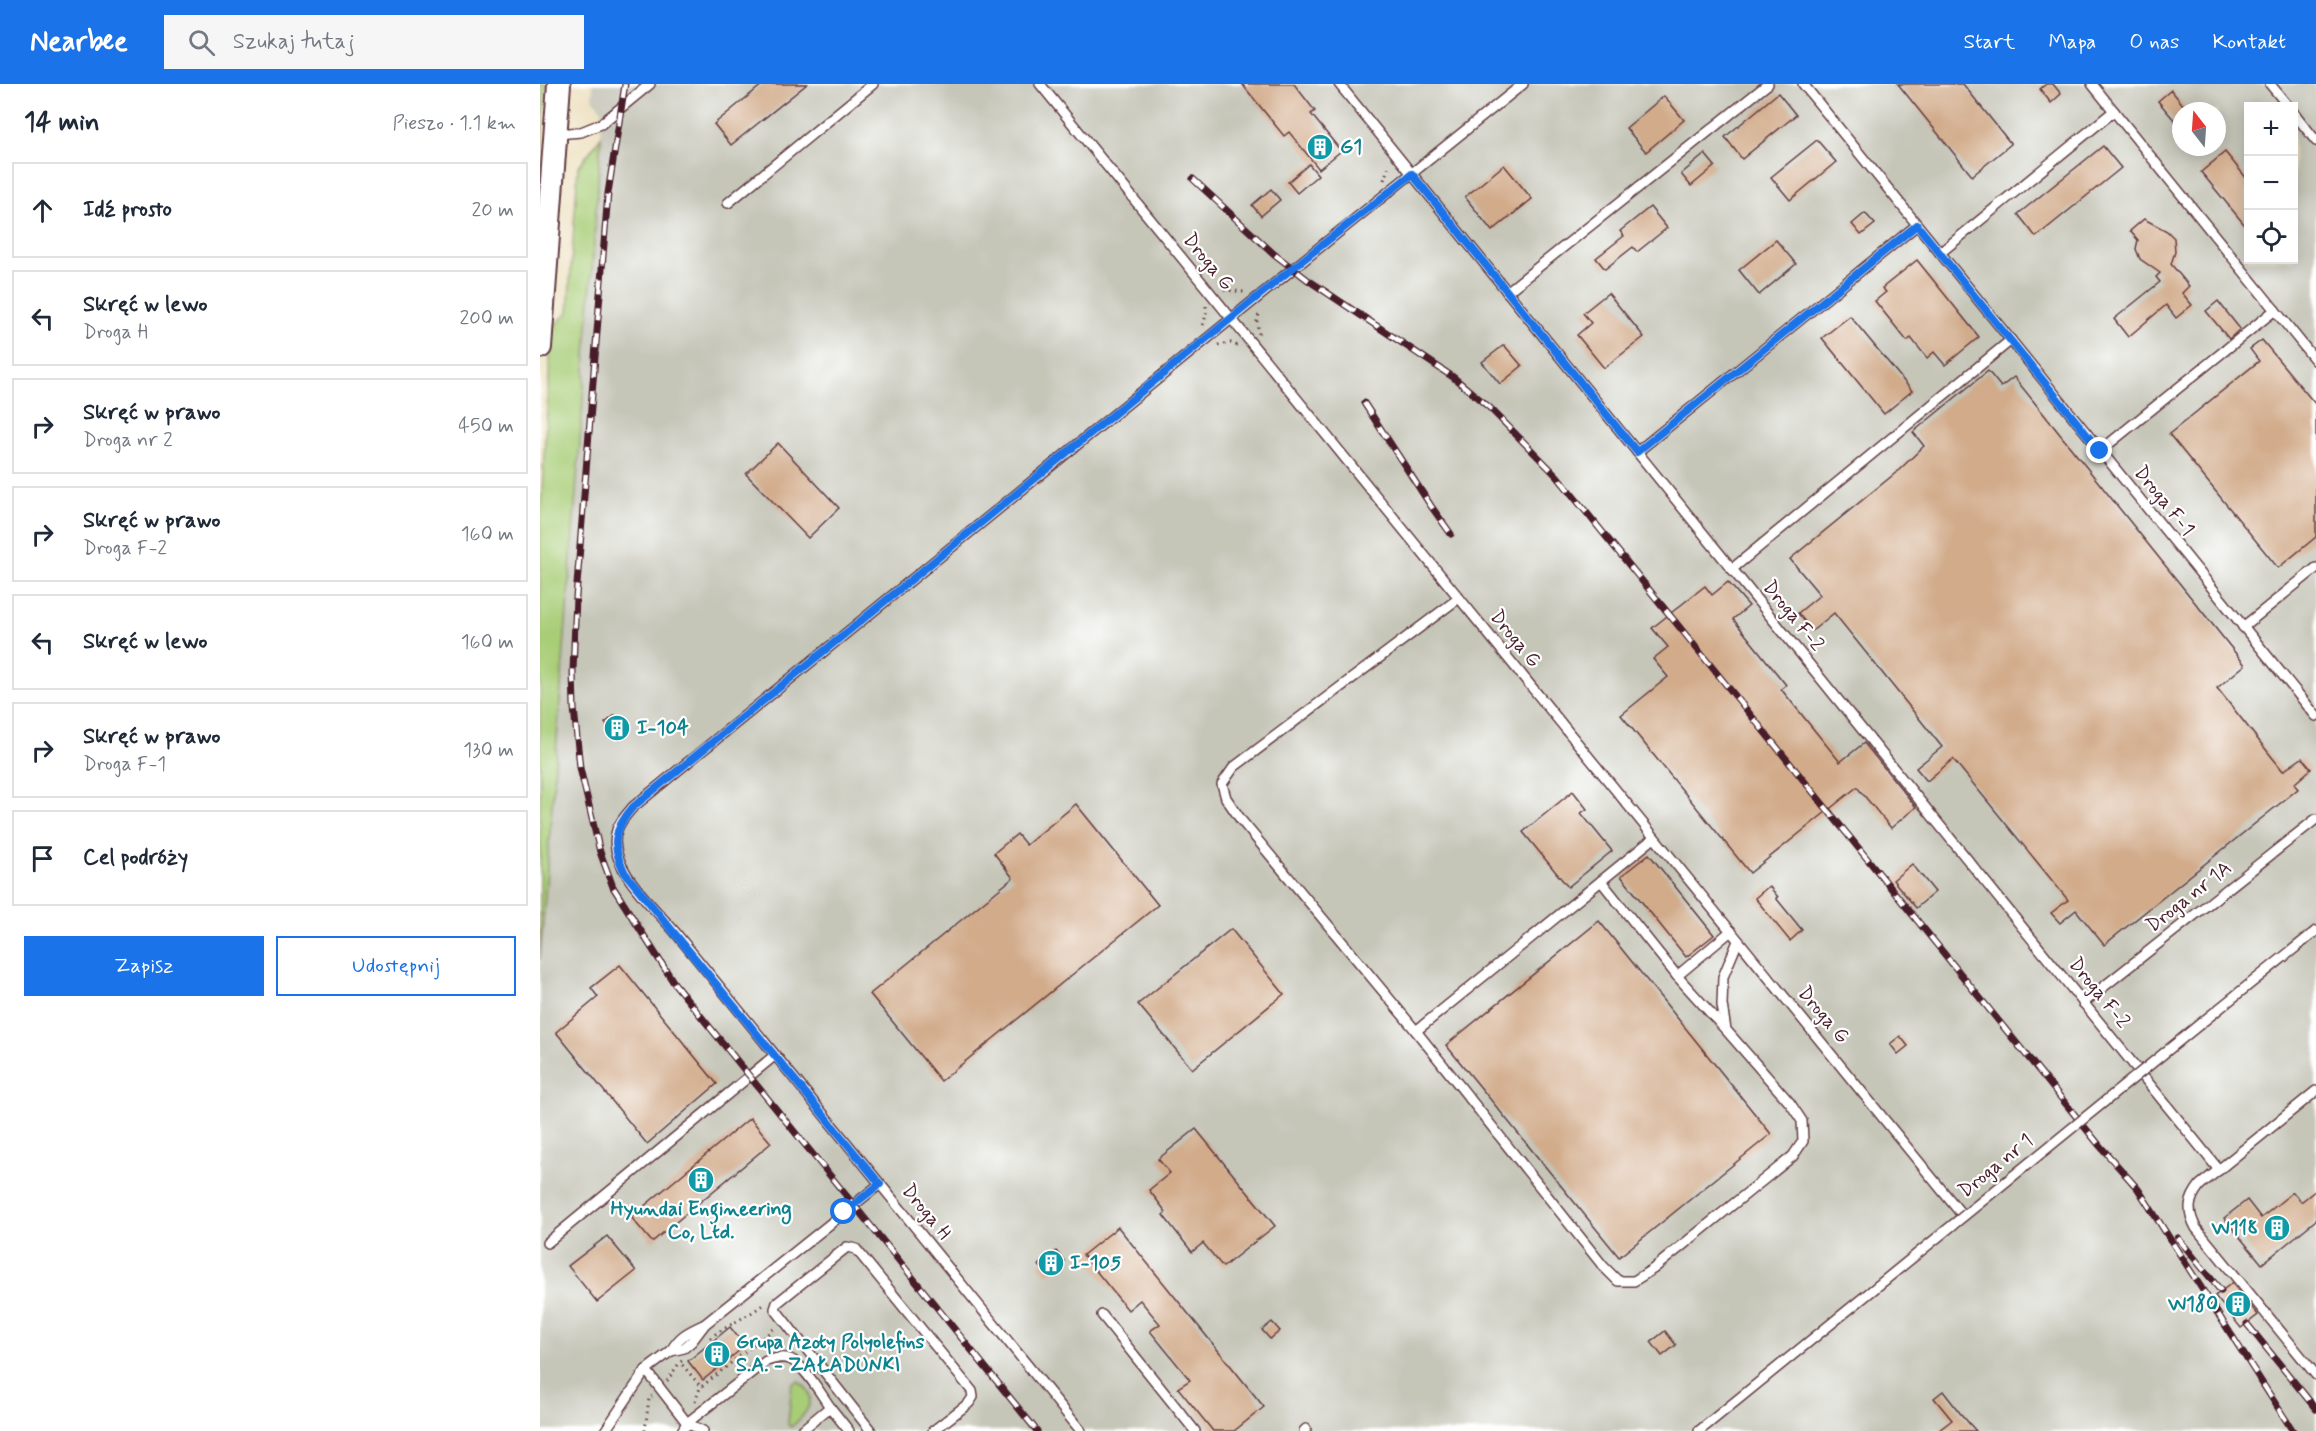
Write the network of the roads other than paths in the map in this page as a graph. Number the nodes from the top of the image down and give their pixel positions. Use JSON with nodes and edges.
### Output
{"nodes":[{"id":1,"x":559,"y":84,"type":"edge"},
{"id":2,"x":650,"y":84,"type":"edge"},
{"id":3,"x":873,"y":84,"type":"edge"},
{"id":4,"x":1040,"y":84,"type":"edge"},
{"id":5,"x":1339,"y":84,"type":"edge"},
{"id":6,"x":1523,"y":84,"type":"edge"},
{"id":7,"x":1768,"y":84,"type":"edge"},
{"id":8,"x":1803,"y":84,"type":"edge"},
{"id":9,"x":2092,"y":84,"type":"edge"},
{"id":10,"x":2270,"y":84,"type":"edge"},
{"id":11,"x":2285,"y":102,"type":"edge"},
{"id":12,"x":2114,"y":111,"type":"junction"},
{"id":13,"x":2298,"y":118,"type":"edge"},
{"id":14,"x":557,"y":134,"type":"junction"},
{"id":15,"x":2316,"y":141,"type":"edge"},
{"id":16,"x":1412,"y":174,"type":"junction"},
{"id":17,"x":728,"y":203,"type":"dead end"},
{"id":18,"x":1917,"y":225,"type":"junction"},
{"id":19,"x":1940,"y":253,"type":"junction"},
{"id":20,"x":1507,"y":292,"type":"junction"},
{"id":21,"x":2275,"y":310,"type":"junction"},
{"id":22,"x":1231,"y":319,"type":"junction"},
{"id":23,"x":2011,"y":340,"type":"junction"},
{"id":24,"x":540,"y":347,"type":"edge"},
{"id":25,"x":2316,"y":361,"type":"edge"},
{"id":26,"x":2100,"y":451,"type":"junction"},
{"id":27,"x":1637,"y":452,"type":"junction"},
{"id":28,"x":2316,"y":568,"type":"edge"},
{"id":29,"x":1732,"y":569,"type":"junction"},
{"id":30,"x":1459,"y":598,"type":"junction"},
{"id":31,"x":2243,"y":627,"type":"junction"},
{"id":32,"x":2316,"y":716,"type":"edge"},
{"id":33,"x":2316,"y":819,"type":"edge"},
{"id":34,"x":1654,"y":838,"type":"junction"},
{"id":35,"x":1601,"y":881,"type":"junction"},
{"id":36,"x":2316,"y":931,"type":"edge"},
{"id":37,"x":1731,"y":932,"type":"junction"},
{"id":38,"x":1738,"y":941,"type":"junction"},
{"id":39,"x":1677,"y":976,"type":"junction"},
{"id":40,"x":2083,"y":1003,"type":"junction"},
{"id":41,"x":1726,"y":1030,"type":"junction"},
{"id":42,"x":1416,"y":1031,"type":"junction"},
{"id":43,"x":774,"y":1056,"type":"junction"},
{"id":44,"x":2316,"y":1091,"type":"edge"},
{"id":45,"x":2219,"y":1170,"type":"junction"},
{"id":46,"x":880,"y":1184,"type":"junction"},
{"id":47,"x":1963,"y":1216,"type":"junction"},
{"id":48,"x":547,"y":1244,"type":"dead end"},
{"id":49,"x":1102,"y":1315,"type":"dead end"},
{"id":50,"x":646,"y":1370,"type":"junction"},
{"id":51,"x":2316,"y":1375,"type":"edge"},
{"id":52,"x":830,"y":1407,"type":"junction"},
{"id":53,"x":684,"y":1427,"type":"edge"},
{"id":54,"x":605,"y":1431,"type":"edge"},
{"id":55,"x":703,"y":1431,"type":"edge"},
{"id":56,"x":801,"y":1431,"type":"edge"},
{"id":57,"x":849,"y":1431,"type":"edge"},
{"id":58,"x":871,"y":1431,"type":"edge"},
{"id":59,"x":933,"y":1431,"type":"edge"},
{"id":60,"x":1081,"y":1431,"type":"edge"},
{"id":61,"x":1195,"y":1431,"type":"edge"},
{"id":62,"x":1699,"y":1431,"type":"edge"}],
"edges":[{"from":1,"to":14,"type":"street"},
{"from":2,"to":14,"type":"lane"},
{"from":3,"to":17,"type":"lane"},
{"from":4,"to":22,"type":"lane","name":"Droga G"},
{"from":5,"to":16,"type":"lane","name":"Droga F-2"},
{"from":6,"to":16,"type":"lane"},
{"from":7,"to":20,"type":"lane"},
{"from":8,"to":18,"type":"lane","name":"Droga F-1"},
{"from":9,"to":12,"type":"lane"},
{"from":10,"to":11,"type":"lane"},
{"from":12,"to":19,"type":"lane"},
{"from":12,"to":21,"type":"lane"},
{"from":13,"to":15,"type":"lane"},
{"from":14,"to":24,"type":"street"},
{"from":16,"to":20,"type":"lane","name":"Droga F-2"},
{"from":16,"to":22,"type":"lane"},
{"from":18,"to":19,"type":"lane","name":"Droga F-1"},
{"from":18,"to":27,"type":"lane"},
{"from":19,"to":23,"type":"lane","name":"Droga F-1"},
{"from":20,"to":27,"type":"lane","name":"Droga F-2"},
{"from":21,"to":25,"type":"lane"},
{"from":21,"to":26,"type":"lane"},
{"from":22,"to":30,"type":"lane","name":"Droga G"},
{"from":22,"to":43,"type":"lane","name":"Droga H"},
{"from":23,"to":26,"type":"lane","name":"Droga F-1"},
{"from":23,"to":29,"type":"lane"},
{"from":26,"to":31,"type":"lane","name":"Droga F-1"},
{"from":27,"to":29,"type":"lane","name":"Droga F-2"},
{"from":28,"to":31,"type":"lane"},
{"from":29,"to":40,"type":"lane","name":"Droga F-2"},
{"from":30,"to":34,"type":"lane","name":"Droga G"},
{"from":30,"to":42,"type":"lane"},
{"from":31,"to":32,"type":"lane","name":"Droga F-1"},
{"from":33,"to":40,"type":"lane","name":"Droga nr 1A"},
{"from":34,"to":35,"type":"lane"},
{"from":34,"to":37,"type":"lane","name":"Droga G"},
{"from":35,"to":39,"type":"lane"},
{"from":35,"to":42,"type":"lane"},
{"from":36,"to":47,"type":"lane","name":"Droga nr 1","bridge":true},
{"from":37,"to":38,"type":"lane","name":"Droga G"},
{"from":37,"to":39,"type":"lane"},
{"from":38,"to":41,"type":"lane"},
{"from":38,"to":47,"type":"lane","name":"Droga G"},
{"from":39,"to":41,"type":"lane"},
{"from":40,"to":45,"type":"lane","name":"Droga F-2"},
{"from":41,"to":42,"type":"lane"},
{"from":43,"to":46,"type":"lane","name":"Droga H"},
{"from":43,"to":48,"type":"lane"},
{"from":44,"to":45,"type":"lane"},
{"from":45,"to":51,"type":"lane"},
{"from":46,"to":50,"type":"lane"},
{"from":46,"to":60,"type":"lane","name":"Droga H"},
{"from":47,"to":62,"type":"lane","name":"Droga nr 1","bridge":true},
{"from":49,"to":61,"type":"lane"},
{"from":50,"to":53,"type":"lane"},
{"from":50,"to":54,"type":"lane"},
{"from":52,"to":53,"type":"lane"},
{"from":52,"to":56,"type":"lane"},
{"from":52,"to":57,"type":"lane"},
{"from":53,"to":55,"type":"lane"},
{"from":58,"to":59,"type":"lane"}]}
